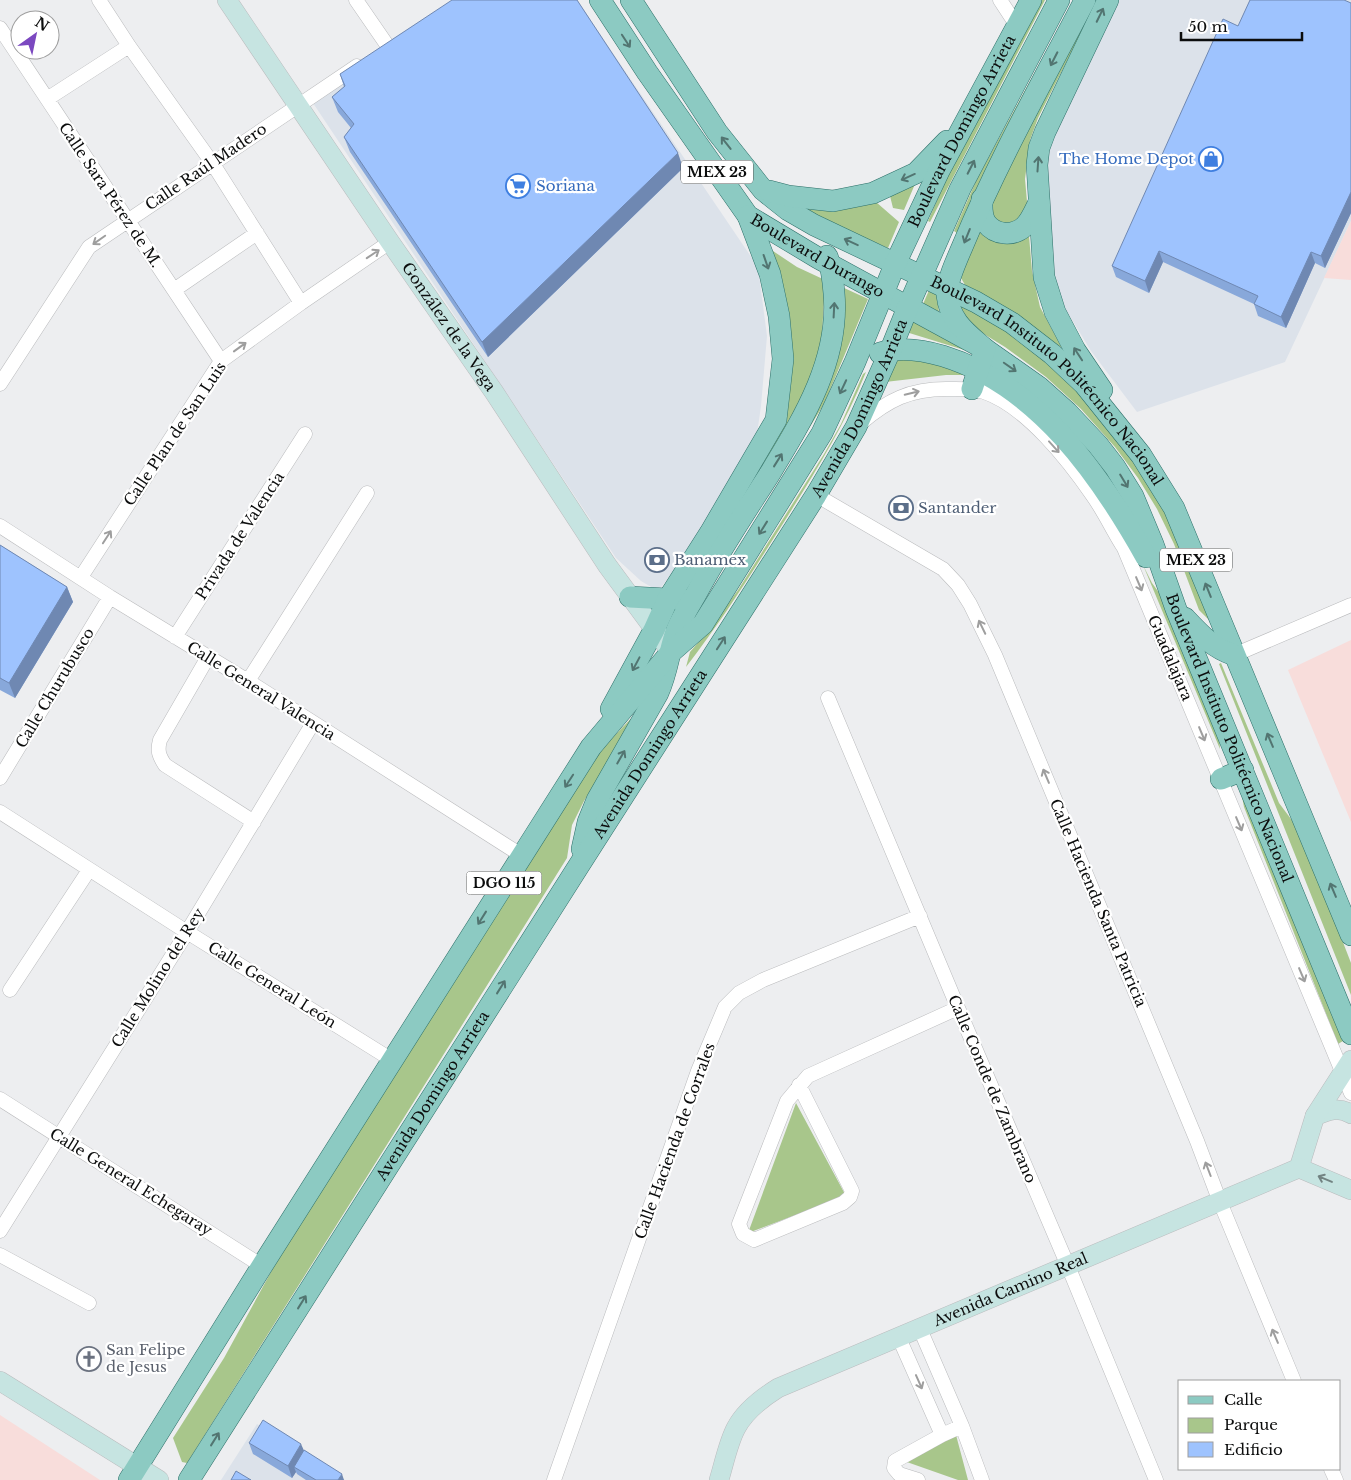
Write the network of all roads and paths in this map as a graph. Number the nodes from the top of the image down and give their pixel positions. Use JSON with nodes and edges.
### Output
{"nodes":[{"id":1,"x":99,"y":0,"type":"edge"},
{"id":2,"x":227,"y":0,"type":"edge"},
{"id":3,"x":356,"y":0,"type":"edge"},
{"id":4,"x":600,"y":0,"type":"edge"},
{"id":5,"x":632,"y":0,"type":"edge"},
{"id":6,"x":1000,"y":0,"type":"edge"},
{"id":7,"x":1031,"y":0,"type":"edge"},
{"id":8,"x":1059,"y":0,"type":"edge"},
{"id":9,"x":1085,"y":0,"type":"edge"},
{"id":10,"x":1108,"y":0,"type":"edge"},
{"id":11,"x":1017,"y":26,"type":"junction"},
{"id":12,"x":0,"y":28,"type":"edge"},
{"id":13,"x":129,"y":46,"type":"junction"},
{"id":14,"x":47,"y":99,"type":"junction"},
{"id":15,"x":298,"y":105,"type":"junction"},
{"id":16,"x":967,"y":119,"type":"junction"},
{"id":17,"x":213,"y":164,"type":"junction"},
{"id":18,"x":763,"y":190,"type":"junction"},
{"id":19,"x":982,"y":199,"type":"junction"},
{"id":20,"x":1039,"y":202,"type":"junction"},
{"id":21,"x":748,"y":216,"type":"junction"},
{"id":22,"x":127,"y":220,"type":"junction"},
{"id":23,"x":814,"y":225,"type":"junction"},
{"id":24,"x":257,"y":233,"type":"junction"},
{"id":25,"x":390,"y":242,"type":"junction"},
{"id":26,"x":896,"y":262,"type":"junction"},
{"id":27,"x":831,"y":265,"type":"junction"},
{"id":28,"x":922,"y":275,"type":"junction"},
{"id":29,"x":948,"y":288,"type":"junction"},
{"id":30,"x":174,"y":290,"type":"junction"},
{"id":31,"x":883,"y":294,"type":"junction"},
{"id":32,"x":301,"y":303,"type":"junction"},
{"id":33,"x":908,"y":307,"type":"junction"},
{"id":34,"x":892,"y":349,"type":"junction"},
{"id":35,"x":985,"y":349,"type":"junction"},
{"id":36,"x":221,"y":360,"type":"junction"},
{"id":37,"x":855,"y":362,"type":"junction"},
{"id":38,"x":975,"y":380,"type":"junction"},
{"id":39,"x":0,"y":384,"type":"edge"},
{"id":40,"x":856,"y":427,"type":"junction"},
{"id":41,"x":305,"y":434,"type":"dead end"},
{"id":42,"x":1141,"y":454,"type":"junction"},
{"id":43,"x":367,"y":493,"type":"dead end"},
{"id":44,"x":816,"y":495,"type":"junction"},
{"id":45,"x":0,"y":526,"type":"edge"},
{"id":46,"x":1139,"y":546,"type":"junction"},
{"id":47,"x":81,"y":578,"type":"junction"},
{"id":48,"x":728,"y":583,"type":"junction"},
{"id":49,"x":695,"y":595,"type":"junction"},
{"id":50,"x":110,"y":597,"type":"junction"},
{"id":51,"x":630,"y":597,"type":"junction"},
{"id":52,"x":668,"y":600,"type":"junction"},
{"id":53,"x":1351,"y":605,"type":"edge"},
{"id":54,"x":1176,"y":610,"type":"junction"},
{"id":55,"x":654,"y":630,"type":"junction"},
{"id":56,"x":175,"y":638,"type":"junction"},
{"id":57,"x":671,"y":652,"type":"junction"},
{"id":58,"x":1234,"y":654,"type":"junction"},
{"id":59,"x":208,"y":657,"type":"junction"},
{"id":60,"x":248,"y":681,"type":"junction"},
{"id":61,"x":828,"y":698,"type":"dead end"},
{"id":62,"x":313,"y":723,"type":"junction"},
{"id":63,"x":590,"y":747,"type":"junction"},
{"id":64,"x":1243,"y":770,"type":"junction"},
{"id":65,"x":0,"y":778,"type":"edge"},
{"id":66,"x":1221,"y":780,"type":"junction"},
{"id":67,"x":0,"y":812,"type":"edge"},
{"id":68,"x":254,"y":822,"type":"junction"},
{"id":69,"x":521,"y":855,"type":"junction"},
{"id":70,"x":578,"y":866,"type":"junction"},
{"id":71,"x":89,"y":870,"type":"junction"},
{"id":72,"x":920,"y":916,"type":"junction"},
{"id":73,"x":187,"y":932,"type":"junction"},
{"id":74,"x":1351,"y":935,"type":"edge"},
{"id":75,"x":10,"y":990,"type":"dead end"},
{"id":76,"x":958,"y":1008,"type":"junction"},
{"id":77,"x":1351,"y":1034,"type":"edge"},
{"id":78,"x":392,"y":1060,"type":"junction"},
{"id":79,"x":1347,"y":1066,"type":"edge"},
{"id":80,"x":799,"y":1085,"type":"junction"},
{"id":81,"x":1351,"y":1093,"type":"edge"},
{"id":82,"x":0,"y":1099,"type":"edge"},
{"id":83,"x":1351,"y":1114,"type":"edge"},
{"id":84,"x":1314,"y":1116,"type":"junction"},
{"id":85,"x":59,"y":1137,"type":"junction"},
{"id":86,"x":1299,"y":1168,"type":"junction"},
{"id":87,"x":1351,"y":1190,"type":"edge"},
{"id":88,"x":1220,"y":1202,"type":"junction"},
{"id":89,"x":0,"y":1231,"type":"edge"},
{"id":90,"x":0,"y":1255,"type":"edge"},
{"id":91,"x":262,"y":1266,"type":"junction"},
{"id":92,"x":1068,"y":1266,"type":"junction"},
{"id":93,"x":89,"y":1303,"type":"dead end"},
{"id":94,"x":920,"y":1329,"type":"junction"},
{"id":95,"x":899,"y":1338,"type":"junction"},
{"id":96,"x":1294,"y":1380,"type":"edge"},
{"id":97,"x":0,"y":1381,"type":"edge"},
{"id":98,"x":962,"y":1426,"type":"junction"},
{"id":99,"x":942,"y":1434,"type":"junction"},
{"id":100,"x":133,"y":1473,"type":"edge"},
{"id":101,"x":159,"y":1480,"type":"edge"},
{"id":102,"x":189,"y":1480,"type":"edge"},
{"id":103,"x":554,"y":1480,"type":"edge"},
{"id":104,"x":719,"y":1480,"type":"edge"},
{"id":105,"x":918,"y":1480,"type":"edge"},
{"id":106,"x":982,"y":1480,"type":"edge"},
{"id":107,"x":1156,"y":1480,"type":"edge"}],
"edges":[{"from":1,"to":13,"type":"street"},
{"from":2,"to":15,"type":"street","name":"González de la Vega"},
{"from":3,"to":15,"type":"street","name":"Calle Raúl Madero"},
{"from":4,"to":21,"type":"main road","name":"Boulevard Durango","number":"MEX 23","one_way":true},
{"from":18,"to":5,"type":"main road","name":"Boulevard Durango","number":"MEX 23","one_way":true},
{"from":6,"to":11,"type":"street"},
{"from":7,"to":11,"type":"main road","name":"Boulevard Domingo Arrieta"},
{"from":28,"to":8,"type":"main road","name":"Avenida Domingo Arrieta","one_way":true},
{"from":9,"to":19,"type":"main road","one_way":true},
{"from":20,"to":10,"type":"main road","one_way":true},
{"from":11,"to":16,"type":"main road","name":"Boulevard Domingo Arrieta"},
{"from":12,"to":14,"type":"street","name":"Calle Sara Pérez de M."},
{"from":13,"to":14,"type":"street"},
{"from":13,"to":17,"type":"street"},
{"from":14,"to":22,"type":"street","name":"Calle Sara Pérez de M."},
{"from":15,"to":17,"type":"street","name":"Calle Raúl Madero"},
{"from":15,"to":25,"type":"street","name":"González de la Vega"},
{"from":16,"to":18,"type":"main road","one_way":true},
{"from":16,"to":26,"type":"main road","name":"Boulevard Domingo Arrieta"},
{"from":17,"to":22,"type":"street","name":"Calle Raúl Madero"},
{"from":17,"to":24,"type":"street"},
{"from":18,"to":23,"type":"main road","name":"Boulevard Durango","number":"MEX 23"},
{"from":19,"to":20,"type":"main road"},
{"from":19,"to":29,"type":"main road","one_way":true},
{"from":42,"to":20,"type":"main road","one_way":true},
{"from":21,"to":27,"type":"main road","name":"Boulevard Durango","number":"MEX 23"},
{"from":21,"to":52,"type":"main road","one_way":true},
{"from":22,"to":30,"type":"street","name":"Calle Sara Pérez de M."},
{"from":22,"to":39,"type":"street","name":"Calle Raúl Madero","one_way":true},
{"from":26,"to":23,"type":"main road","name":"Boulevard Durango","number":"MEX 23","one_way":true},
{"from":23,"to":27,"type":"main road"},
{"from":24,"to":30,"type":"street"},
{"from":24,"to":32,"type":"street"},
{"from":32,"to":25,"type":"street","name":"Calle Plan de San Luis","one_way":true},
{"from":25,"to":51,"type":"street","name":"González de la Vega"},
{"from":26,"to":28,"type":"main road","name":"Boulevard Durango","number":"MEX 23"},
{"from":26,"to":31,"type":"main road","name":"Avenida Domingo Arrieta","number":"DGO 115"},
{"from":27,"to":31,"type":"main road","name":"Boulevard Durango","number":"MEX 23"},
{"from":49,"to":27,"type":"main road","one_way":true},
{"from":28,"to":29,"type":"main road","name":"Boulevard Instituto Politécnico Nacional","number":"MEX 23"},
{"from":28,"to":33,"type":"main road","name":"Avenida Domingo Arrieta","number":"DGO 115"},
{"from":29,"to":35,"type":"main road"},
{"from":29,"to":42,"type":"main road","name":"Boulevard Instituto Politécnico Nacional","number":"MEX 23"},
{"from":30,"to":36,"type":"street","name":"Calle Sara Pérez de M."},
{"from":31,"to":33,"type":"main road","name":"Boulevard Durango","number":"MEX 23"},
{"from":31,"to":37,"type":"main road","name":"Avenida Domingo Arrieta","number":"DGO 115"},
{"from":36,"to":32,"type":"street","name":"Calle Plan de San Luis","one_way":true},
{"from":33,"to":34,"type":"main road","name":"Avenida Domingo Arrieta","number":"DGO 115"},
{"from":33,"to":35,"type":"main road","name":"Boulevard Instituto Politécnico Nacional","number":"MEX 23"},
{"from":34,"to":37,"type":"main road"},
{"from":34,"to":38,"type":"main road"},
{"from":34,"to":40,"type":"main road","name":"Avenida Domingo Arrieta","number":"DGO 115"},
{"from":35,"to":38,"type":"main road"},
{"from":35,"to":46,"type":"main road","name":"Boulevard Instituto Politécnico Nacional","number":"MEX 23","one_way":true},
{"from":47,"to":36,"type":"street","name":"Calle Plan de San Luis","one_way":true},
{"from":37,"to":48,"type":"main road","name":"Avenida Domingo Arrieta","number":"DGO 115","one_way":true},
{"from":40,"to":38,"type":"street","one_way":true},
{"from":38,"to":46,"type":"main road"},
{"from":40,"to":44,"type":"main road","name":"Avenida Domingo Arrieta","number":"DGO 115"},
{"from":41,"to":56,"type":"street","name":"Privada de Valencia"},
{"from":58,"to":42,"type":"main road","name":"Boulevard Instituto Politécnico Nacional","number":"MEX 23","one_way":true},
{"from":43,"to":60,"type":"street"},
{"from":70,"to":44,"type":"main road","name":"Avenida Domingo Arrieta","number":"DGO 115","one_way":true},
{"from":88,"to":44,"type":"street","name":"Calle Hacienda Santa Patricia","one_way":true},
{"from":45,"to":47,"type":"street","name":"Calle General Valencia"},
{"from":46,"to":54,"type":"main road"},
{"from":46,"to":66,"type":"street","name":"Guadalajara","one_way":true},
{"from":47,"to":50,"type":"street","name":"Calle General Valencia"},
{"from":48,"to":49,"type":"main road"},
{"from":48,"to":57,"type":"main road","name":"Avenida Domingo Arrieta","number":"DGO 115"},
{"from":49,"to":52,"type":"main road"},
{"from":49,"to":57,"type":"main road"},
{"from":50,"to":56,"type":"street","name":"Calle General Valencia"},
{"from":50,"to":65,"type":"street","name":"Calle Churubusco"},
{"from":51,"to":52,"type":"main road"},
{"from":51,"to":55,"type":"street","name":"González de la Vega"},
{"from":52,"to":55,"type":"main road"},
{"from":53,"to":58,"type":"street"},
{"from":54,"to":58,"type":"main road"},
{"from":54,"to":64,"type":"main road","name":"Boulevard Instituto Politécnico Nacional"},
{"from":55,"to":57,"type":"street","name":"González de la Vega"},
{"from":55,"to":63,"type":"main road","one_way":true},
{"from":56,"to":59,"type":"street","name":"Calle General Valencia"},
{"from":57,"to":63,"type":"main road","name":"Avenida Domingo Arrieta","number":"DGO 115"},
{"from":70,"to":57,"type":"main road","one_way":true},
{"from":74,"to":58,"type":"main road","name":"Boulevard Instituto Politécnico Nacional","number":"MEX 23","one_way":true},
{"from":59,"to":60,"type":"street","name":"Calle General Valencia"},
{"from":59,"to":68,"type":"street"},
{"from":60,"to":62,"type":"street","name":"Calle General Valencia"},
{"from":61,"to":72,"type":"street","name":"Calle Conde de Zambrano"},
{"from":62,"to":68,"type":"street","name":"Calle Molino del Rey"},
{"from":62,"to":69,"type":"street","name":"Calle General Valencia"},
{"from":63,"to":69,"type":"main road","name":"Avenida Domingo Arrieta","number":"DGO 115","one_way":true},
{"from":64,"to":66,"type":"main road"},
{"from":64,"to":77,"type":"main road","name":"Boulevard Instituto Politécnico Nacional"},
{"from":66,"to":79,"type":"street","name":"Guadalajara","one_way":true},
{"from":67,"to":71,"type":"street","name":"Calle General León"},
{"from":68,"to":73,"type":"street","name":"Calle Molino del Rey"},
{"from":69,"to":78,"type":"main road","name":"Avenida Domingo Arrieta","number":"DGO 115","one_way":true},
{"from":102,"to":70,"type":"main road","name":"Avenida Domingo Arrieta","number":"DGO 115","one_way":true},
{"from":71,"to":73,"type":"street","name":"Calle General León"},
{"from":71,"to":75,"type":"street"},
{"from":72,"to":76,"type":"street","name":"Calle Conde de Zambrano"},
{"from":72,"to":103,"type":"street","name":"Calle Hacienda de Corrales"},
{"from":73,"to":78,"type":"street","name":"Calle General León"},
{"from":73,"to":85,"type":"street","name":"Calle Molino del Rey"},
{"from":76,"to":80,"type":"street"},
{"from":76,"to":92,"type":"street","name":"Calle Conde de Zambrano"},
{"from":78,"to":91,"type":"main road","name":"Avenida Domingo Arrieta","number":"DGO 115"},
{"from":79,"to":81,"type":"street","name":"Guadalajara"},
{"from":79,"to":84,"type":"street"},
{"from":80,"to":80,"type":"street"},
{"from":82,"to":85,"type":"street","name":"Calle General Echegaray"},
{"from":83,"to":84,"type":"street"},
{"from":84,"to":86,"type":"street"},
{"from":85,"to":89,"type":"street","name":"Calle Molino del Rey"},
{"from":85,"to":91,"type":"street","name":"Calle General Echegaray"},
{"from":87,"to":86,"type":"street","one_way":true},
{"from":86,"to":88,"type":"street","name":"Avenida Camino Real"},
{"from":88,"to":92,"type":"street","name":"Avenida Camino Real"},
{"from":96,"to":88,"type":"street","name":"Calle Hacienda Santa Patricia","one_way":true},
{"from":90,"to":93,"type":"street"},
{"from":91,"to":100,"type":"main road","name":"Avenida Domingo Arrieta","number":"DGO 115"},
{"from":92,"to":94,"type":"street","name":"Avenida Camino Real"},
{"from":92,"to":107,"type":"street","name":"Calle Conde de Zambrano"},
{"from":94,"to":95,"type":"street","name":"Avenida Camino Real"},
{"from":94,"to":98,"type":"street"},
{"from":95,"to":99,"type":"street","one_way":true},
{"from":95,"to":104,"type":"street","name":"Avenida Camino Real"},
{"from":97,"to":100,"type":"street"},
{"from":98,"to":99,"type":"street"},
{"from":98,"to":106,"type":"street"},
{"from":99,"to":105,"type":"street"},
{"from":100,"to":101,"type":"street"}]}
